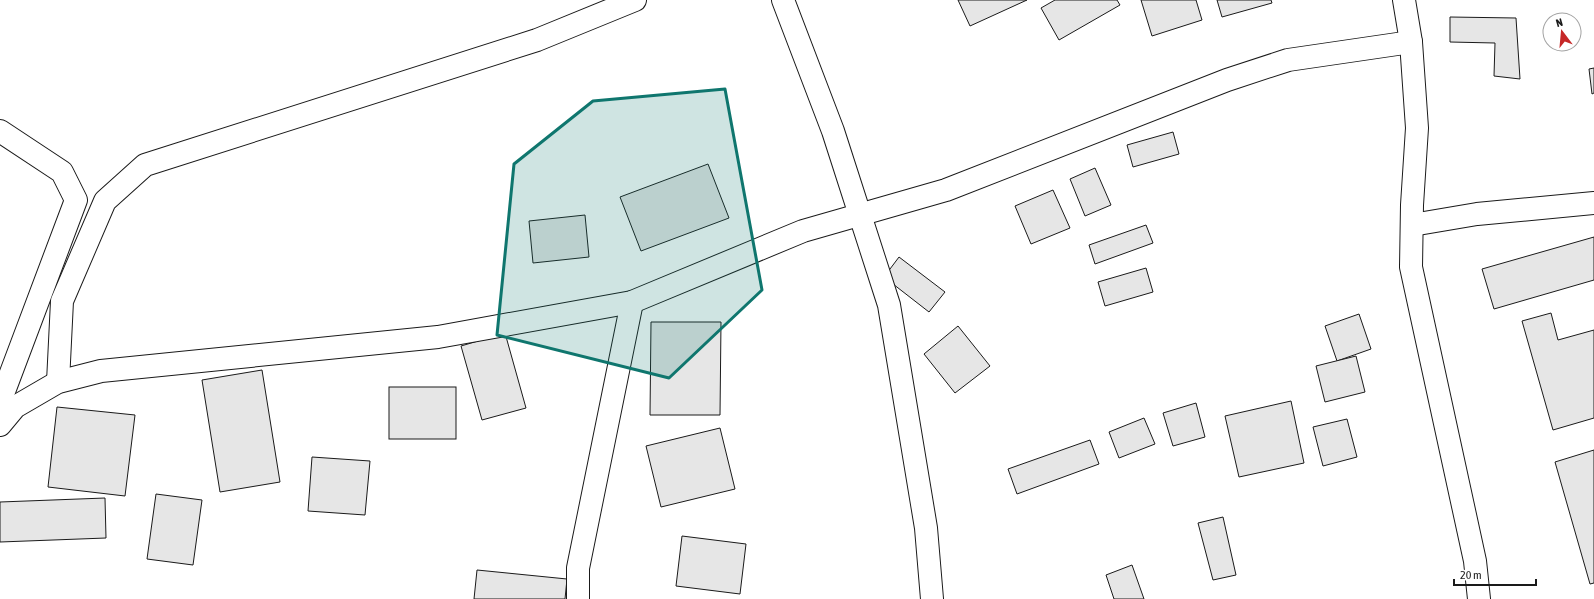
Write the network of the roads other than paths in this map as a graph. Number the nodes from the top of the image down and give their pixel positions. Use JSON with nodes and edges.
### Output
{"nodes":[{"id":1,"x":635,"y":0,"type":"edge"},
{"id":2,"x":783,"y":0,"type":"edge"},
{"id":3,"x":1404,"y":0,"type":"edge"},
{"id":4,"x":1411,"y":42,"type":"junction"},
{"id":5,"x":0,"y":131,"type":"edge"},
{"id":6,"x":1594,"y":203,"type":"edge"},
{"id":7,"x":860,"y":215,"type":"junction"},
{"id":8,"x":1412,"y":225,"type":"junction"},
{"id":9,"x":632,"y":302,"type":"junction"},
{"id":10,"x":58,"y":382,"type":"junction"},
{"id":11,"x":0,"y":402,"type":"edge"},
{"id":12,"x":0,"y":425,"type":"edge"},
{"id":13,"x":578,"y":599,"type":"edge"},
{"id":14,"x":932,"y":599,"type":"edge"},
{"id":15,"x":1479,"y":599,"type":"edge"}],
"edges":[{"from":1,"to":10,"type":"street"},
{"from":2,"to":7,"type":"street"},
{"from":3,"to":4,"type":"street"},
{"from":4,"to":7,"type":"street"},
{"from":4,"to":8,"type":"street"},
{"from":5,"to":11,"type":"street"},
{"from":6,"to":8,"type":"street"},
{"from":7,"to":9,"type":"street"},
{"from":7,"to":14,"type":"street"},
{"from":8,"to":15,"type":"street"},
{"from":9,"to":10,"type":"street"},
{"from":9,"to":13,"type":"street"},
{"from":10,"to":12,"type":"street"}]}
